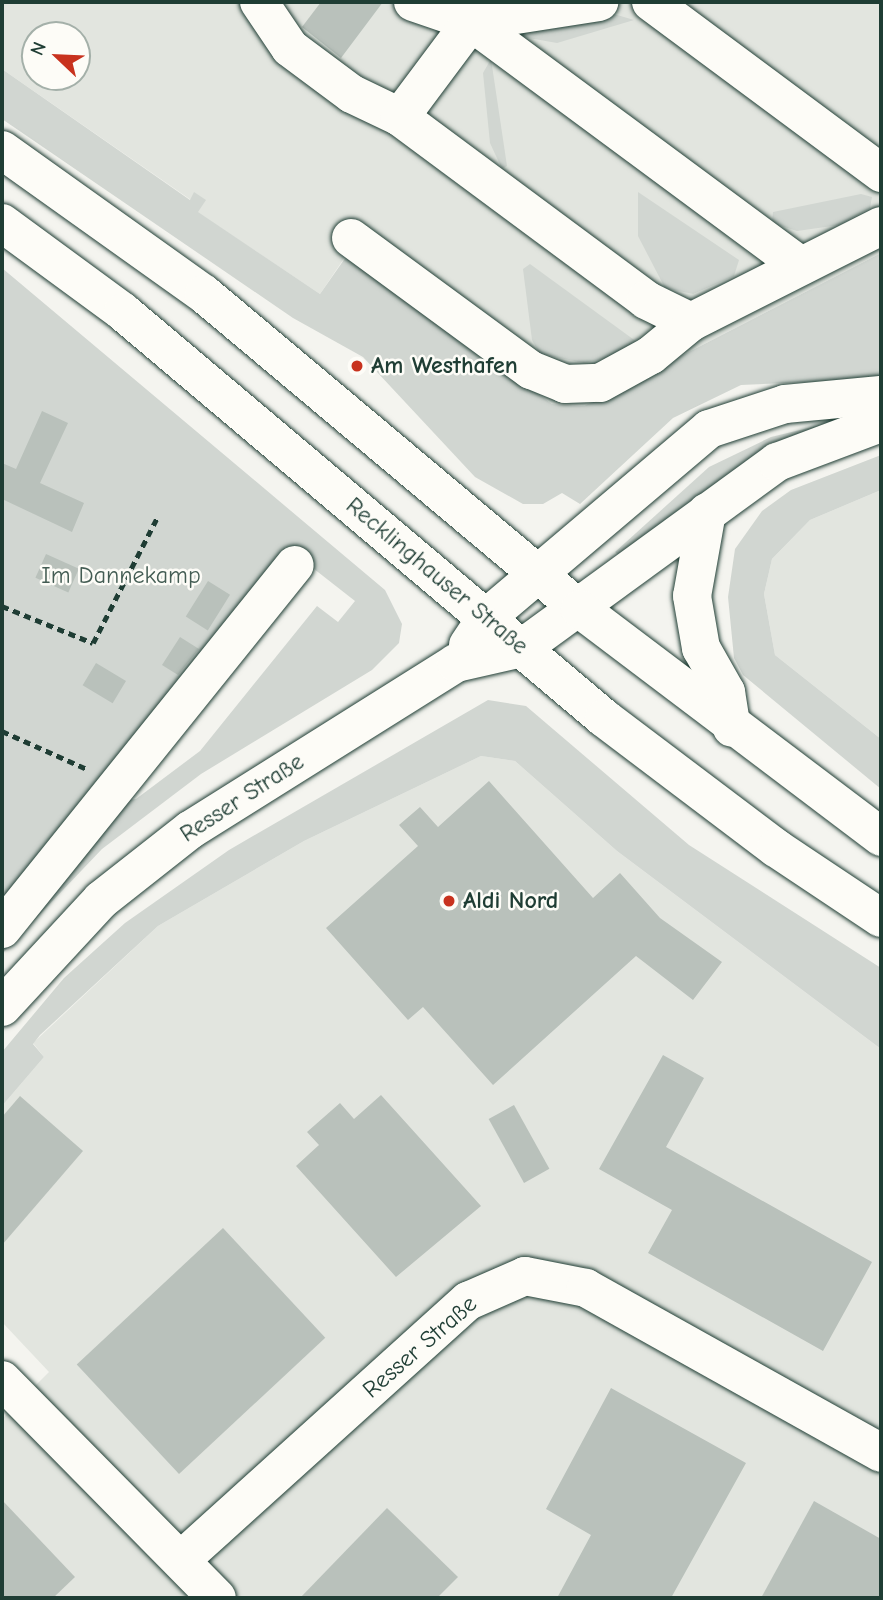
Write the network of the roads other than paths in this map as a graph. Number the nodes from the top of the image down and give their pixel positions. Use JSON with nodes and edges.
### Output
{"nodes":[{"id":1,"x":259,"y":2,"type":"edge"},
{"id":2,"x":413,"y":2,"type":"edge"},
{"id":3,"x":599,"y":2,"type":"edge"},
{"id":4,"x":652,"y":2,"type":"edge"},
{"id":5,"x":465,"y":12,"type":"edge"},
{"id":6,"x":400,"y":117,"type":"junction"},
{"id":7,"x":2,"y":150,"type":"edge"},
{"id":8,"x":881,"y":173,"type":"edge"},
{"id":9,"x":2,"y":223,"type":"edge"},
{"id":10,"x":881,"y":226,"type":"edge"},
{"id":11,"x":351,"y":238,"type":"dead end"},
{"id":12,"x":801,"y":266,"type":"junction"},
{"id":13,"x":691,"y":322,"type":"junction"},
{"id":14,"x":881,"y":395,"type":"edge"},
{"id":15,"x":881,"y":423,"type":"edge"},
{"id":16,"x":707,"y":512,"type":"junction"},
{"id":17,"x":295,"y":565,"type":"dead end"},
{"id":18,"x":538,"y":574,"type":"junction"},
{"id":19,"x":579,"y":610,"type":"junction"},
{"id":20,"x":486,"y":618,"type":"junction"},
{"id":21,"x":522,"y":648,"type":"junction"},
{"id":22,"x":456,"y":663,"type":"junction"},
{"id":23,"x":732,"y":728,"type":"junction"},
{"id":24,"x":881,"y":837,"type":"edge"},
{"id":25,"x":881,"y":918,"type":"edge"},
{"id":26,"x":2,"y":929,"type":"edge"},
{"id":27,"x":2,"y":1007,"type":"edge"},
{"id":28,"x":2,"y":1380,"type":"edge"},
{"id":29,"x":881,"y":1453,"type":"edge"},
{"id":30,"x":181,"y":1560,"type":"junction"},
{"id":31,"x":217,"y":1598,"type":"edge"}],
"edges":[{"from":1,"to":6,"type":"street"},
{"from":2,"to":5,"type":"street"},
{"from":3,"to":5,"type":"street"},
{"from":4,"to":8,"type":"street"},
{"from":5,"to":6,"type":"street"},
{"from":5,"to":12,"type":"street"},
{"from":6,"to":13,"type":"street"},
{"from":7,"to":18,"type":"street"},
{"from":9,"to":20,"type":"street","name":"Recklinghauser Straße"},
{"from":10,"to":12,"type":"street"},
{"from":11,"to":13,"type":"street"},
{"from":12,"to":13,"type":"street"},
{"from":14,"to":18,"type":"street"},
{"from":15,"to":16,"type":"street"},
{"from":16,"to":19,"type":"street"},
{"from":16,"to":23,"type":"street"},
{"from":17,"to":26,"type":"street"},
{"from":18,"to":19,"type":"street"},
{"from":18,"to":20,"type":"street"},
{"from":19,"to":21,"type":"street"},
{"from":19,"to":23,"type":"street"},
{"from":20,"to":21,"type":"street","name":"Recklinghauser Straße"},
{"from":20,"to":22,"type":"street"},
{"from":21,"to":22,"type":"street","name":"Resser Straße"},
{"from":21,"to":25,"type":"street","name":"Recklinghauser Straße"},
{"from":22,"to":27,"type":"street","name":"Resser Straße"},
{"from":23,"to":24,"type":"street"},
{"from":28,"to":30,"type":"street"},
{"from":29,"to":30,"type":"street","name":"Resser Straße"},
{"from":30,"to":31,"type":"street"}]}
